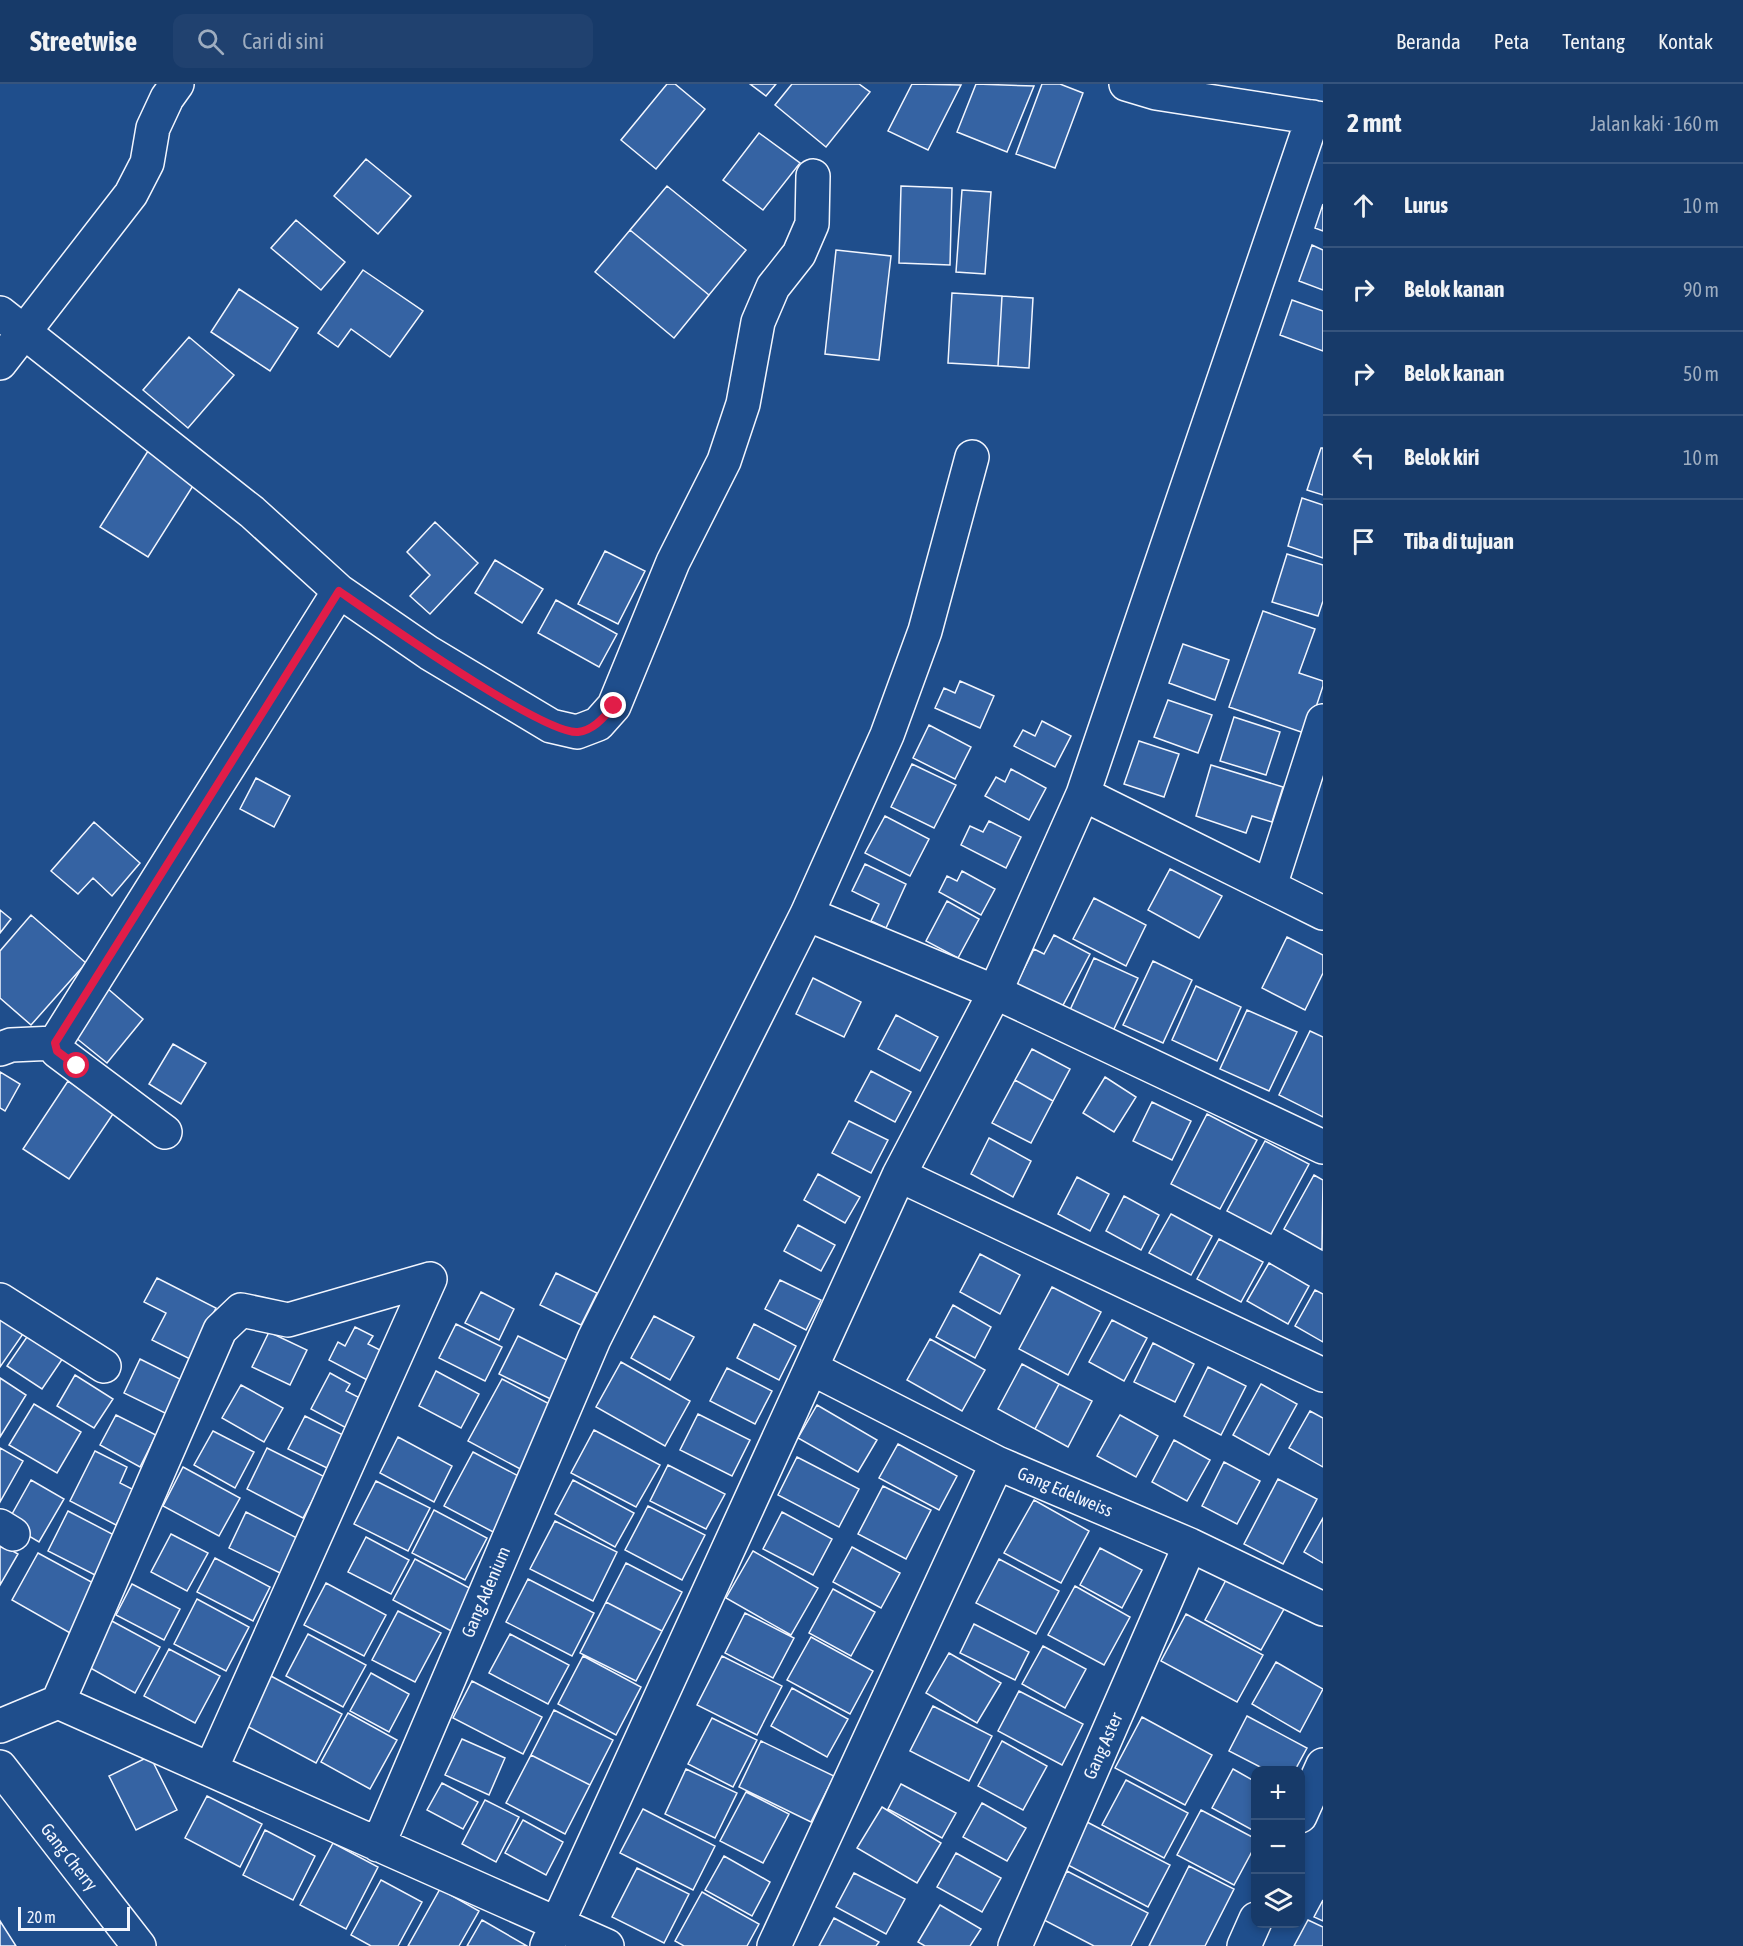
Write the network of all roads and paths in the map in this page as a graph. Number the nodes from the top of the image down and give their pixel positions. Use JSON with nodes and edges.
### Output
{"nodes":[{"id":1,"x":177,"y":84,"type":"edge"},
{"id":2,"x":1126,"y":84,"type":"edge"},
{"id":3,"x":1318,"y":118,"type":"edge"},
{"id":4,"x":813,"y":176,"type":"dead end"},
{"id":5,"x":11,"y":322,"type":"edge"},
{"id":6,"x":0,"y":363,"type":"edge"},
{"id":7,"x":972,"y":457,"type":"dead end"},
{"id":8,"x":339,"y":591,"type":"junction"},
{"id":9,"x":1323,"y":721,"type":"edge"},
{"id":10,"x":1083,"y":795,"type":"junction"},
{"id":11,"x":1270,"y":886,"type":"junction"},
{"id":12,"x":1323,"y":913,"type":"edge"},
{"id":13,"x":807,"y":914,"type":"junction"},
{"id":14,"x":995,"y":992,"type":"junction"},
{"id":15,"x":55,"y":1043,"type":"junction"},
{"id":16,"x":0,"y":1049,"type":"edge"},
{"id":17,"x":165,"y":1132,"type":"dead end"},
{"id":18,"x":1323,"y":1147,"type":"edge"},
{"id":19,"x":899,"y":1175,"type":"junction"},
{"id":20,"x":0,"y":1300,"type":"edge"},
{"id":21,"x":104,"y":1366,"type":"dead end"},
{"id":22,"x":811,"y":1368,"type":"junction"},
{"id":23,"x":1323,"y":1375,"type":"edge"},
{"id":24,"x":997,"y":1463,"type":"junction"},
{"id":25,"x":1190,"y":1545,"type":"junction"},
{"id":26,"x":1323,"y":1609,"type":"edge"},
{"id":27,"x":58,"y":1702,"type":"junction"},
{"id":28,"x":0,"y":1726,"type":"edge"},
{"id":29,"x":1323,"y":1765,"type":"edge"},
{"id":30,"x":0,"y":1767,"type":"edge"},
{"id":31,"x":211,"y":1769,"type":"junction"},
{"id":32,"x":1305,"y":1805,"type":"edge"},
{"id":33,"x":378,"y":1845,"type":"junction"},
{"id":34,"x":1252,"y":1928,"type":"edge"},
{"id":35,"x":552,"y":1935,"type":"edge"},
{"id":36,"x":139,"y":1946,"type":"edge"},
{"id":37,"x":607,"y":1946,"type":"edge"},
{"id":38,"x":774,"y":1946,"type":"edge"},
{"id":39,"x":1015,"y":1946,"type":"edge"},
{"id":40,"x":1244,"y":1946,"type":"edge"}],
"edges":[{"from":1,"to":5,"type":"street"},
{"from":2,"to":3,"type":"street"},
{"from":3,"to":10,"type":"street"},
{"from":4,"to":8,"type":"street"},
{"from":5,"to":6,"type":"street"},
{"from":5,"to":8,"type":"street"},
{"from":7,"to":13,"type":"street","name":"Gang Adenium"},
{"from":8,"to":15,"type":"street"},
{"from":9,"to":11,"type":"street"},
{"from":10,"to":11,"type":"street"},
{"from":10,"to":14,"type":"street"},
{"from":11,"to":12,"type":"street"},
{"from":13,"to":14,"type":"street"},
{"from":13,"to":33,"type":"street","name":"Gang Adenium"},
{"from":14,"to":18,"type":"street"},
{"from":14,"to":19,"type":"street"},
{"from":15,"to":16,"type":"street"},
{"from":15,"to":17,"type":"street"},
{"from":19,"to":22,"type":"street"},
{"from":19,"to":23,"type":"street"},
{"from":20,"to":21,"type":"street"},
{"from":22,"to":24,"type":"street","name":"Gang Edelweiss"},
{"from":22,"to":35,"type":"street"},
{"from":24,"to":25,"type":"street","name":"Gang Edelweiss"},
{"from":24,"to":38,"type":"street"},
{"from":25,"to":26,"type":"street","name":"Gang Edelweiss"},
{"from":25,"to":39,"type":"street","name":"Gang Aster"},
{"from":27,"to":28,"type":"street"},
{"from":27,"to":31,"type":"street"},
{"from":27,"to":31,"type":"street"},
{"from":29,"to":32,"type":"street"},
{"from":30,"to":36,"type":"street","name":"Gang Cherry"},
{"from":31,"to":33,"type":"street"},
{"from":33,"to":35,"type":"street"},
{"from":34,"to":40,"type":"street"},
{"from":35,"to":37,"type":"street"}]}
